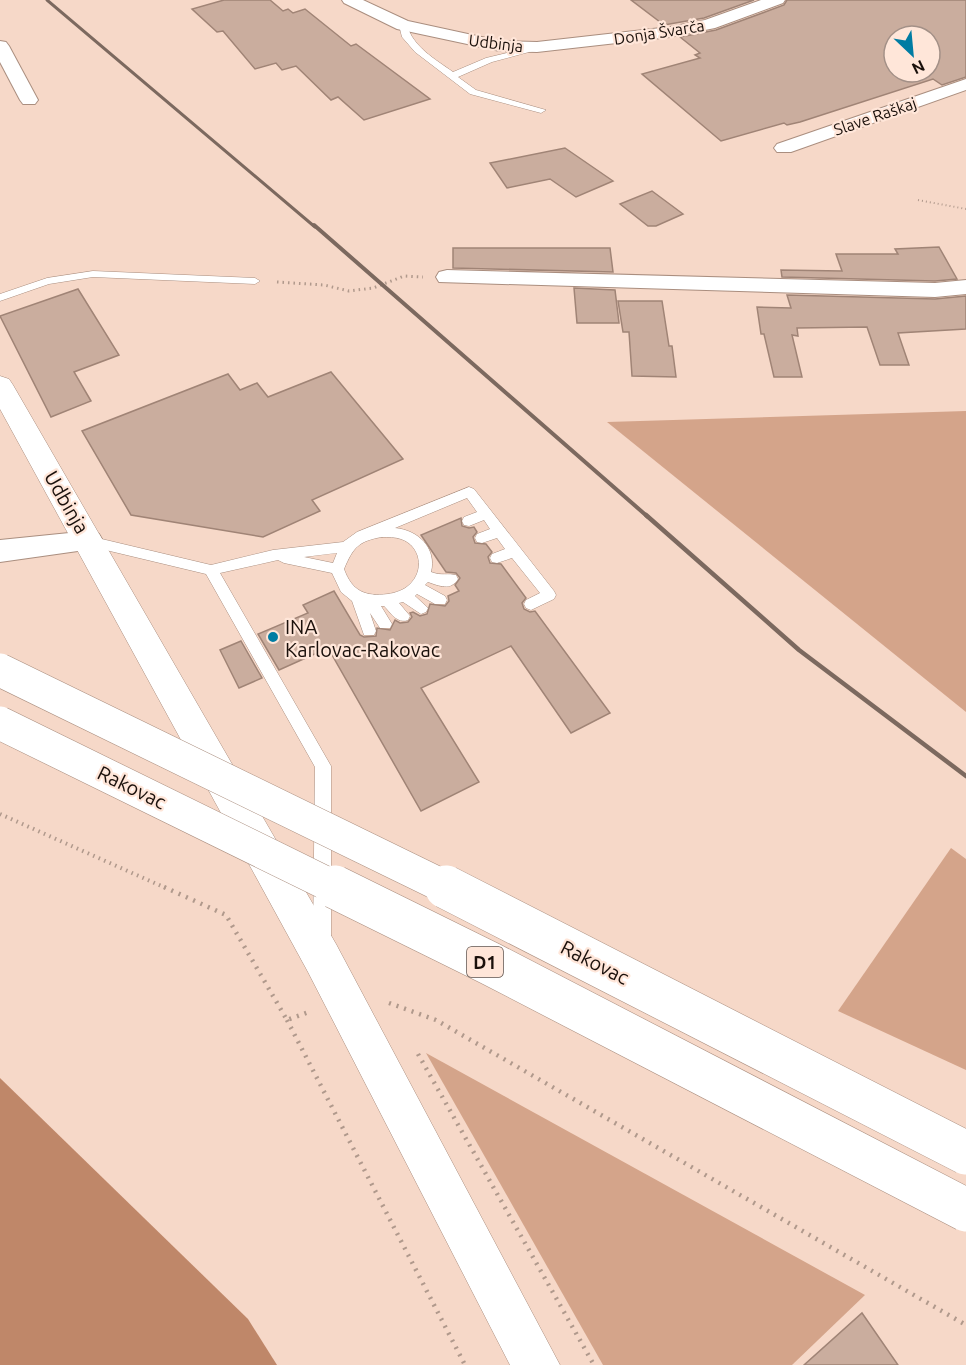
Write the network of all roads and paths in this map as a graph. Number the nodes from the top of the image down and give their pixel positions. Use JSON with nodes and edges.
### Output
{"nodes":[{"id":1,"x":350,"y":0,"type":"edge"},
{"id":2,"x":777,"y":0,"type":"edge"},
{"id":3,"x":403,"y":25,"type":"junction"},
{"id":4,"x":0,"y":46,"type":"edge"},
{"id":5,"x":537,"y":47,"type":"junction"},
{"id":6,"x":452,"y":76,"type":"junction"},
{"id":7,"x":966,"y":84,"type":"edge"},
{"id":8,"x":29,"y":100,"type":"dead end"},
{"id":9,"x":541,"y":110,"type":"dead end"},
{"id":10,"x":784,"y":148,"type":"dead end"},
{"id":11,"x":918,"y":200,"type":"dead end"},
{"id":12,"x":966,"y":209,"type":"edge"},
{"id":13,"x":447,"y":277,"type":"joint"},
{"id":14,"x":255,"y":281,"type":"joint"},
{"id":15,"x":966,"y":287,"type":"edge"},
{"id":16,"x":0,"y":298,"type":"edge"},
{"id":17,"x":0,"y":385,"type":"edge"},
{"id":18,"x":486,"y":514,"type":"junction"},
{"id":19,"x":469,"y":521,"type":"dead end"},
{"id":20,"x":499,"y":531,"type":"junction"},
{"id":21,"x":362,"y":536,"type":"junction"},
{"id":22,"x":482,"y":538,"type":"dead end"},
{"id":23,"x":89,"y":541,"type":"junction"},
{"id":24,"x":346,"y":547,"type":"junction"},
{"id":25,"x":0,"y":551,"type":"edge"},
{"id":26,"x":514,"y":551,"type":"junction"},
{"id":27,"x":273,"y":555,"type":"junction"},
{"id":28,"x":497,"y":558,"type":"dead end"},
{"id":29,"x":337,"y":569,"type":"junction"},
{"id":30,"x":212,"y":570,"type":"junction"},
{"id":31,"x":427,"y":571,"type":"junction"},
{"id":32,"x":451,"y":579,"type":"dead end"},
{"id":33,"x":405,"y":596,"type":"junction"},
{"id":34,"x":364,"y":599,"type":"junction"},
{"id":35,"x":440,"y":600,"type":"dead end"},
{"id":36,"x":388,"y":601,"type":"junction"},
{"id":37,"x":531,"y":604,"type":"dead end"},
{"id":38,"x":421,"y":608,"type":"dead end"},
{"id":39,"x":403,"y":616,"type":"dead end"},
{"id":40,"x":385,"y":624,"type":"dead end"},
{"id":41,"x":369,"y":631,"type":"dead end"},
{"id":42,"x":0,"y":670,"type":"edge"},
{"id":43,"x":0,"y":723,"type":"edge"},
{"id":44,"x":0,"y":814,"type":"edge"},
{"id":45,"x":322,"y":958,"type":"junction"},
{"id":46,"x":343,"y":1000,"type":"junction"},
{"id":47,"x":390,"y":1003,"type":"junction"},
{"id":48,"x":396,"y":1014,"type":"dead end"},
{"id":49,"x":287,"y":1020,"type":"junction"},
{"id":50,"x":413,"y":1045,"type":"dead end"},
{"id":51,"x":966,"y":1153,"type":"edge"},
{"id":52,"x":966,"y":1210,"type":"edge"},
{"id":53,"x":966,"y":1325,"type":"edge"},
{"id":54,"x":465,"y":1365,"type":"edge"},
{"id":55,"x":536,"y":1365,"type":"edge"},
{"id":56,"x":594,"y":1365,"type":"edge"}],
"edges":[{"from":1,"to":3,"type":"street","name":"Udbinja"},
{"from":2,"to":5,"type":"street","name":"Donja Švarča"},
{"from":3,"to":5,"type":"street","name":"Udbinja"},
{"from":3,"to":6,"type":"lane"},
{"from":4,"to":8,"type":"street"},
{"from":5,"to":6,"type":"lane","name":"Udbinja"},
{"from":6,"to":9,"type":"lane"},
{"from":7,"to":10,"type":"street","name":"Slave Raškaj"},
{"from":11,"to":12,"type":"path"},
{"from":13,"to":14,"type":"path"},
{"from":13,"to":15,"type":"street"},
{"from":14,"to":16,"type":"lane"},
{"from":17,"to":23,"type":"main road","name":"Udbinja"},
{"from":18,"to":19,"type":"lane"},
{"from":18,"to":20,"type":"lane"},
{"from":18,"to":21,"type":"lane"},
{"from":20,"to":22,"type":"lane"},
{"from":20,"to":26,"type":"lane"},
{"from":21,"to":24,"type":"lane"},
{"from":21,"to":31,"type":"lane"},
{"from":23,"to":25,"type":"street","name":"Udbinja"},
{"from":23,"to":30,"type":"lane"},
{"from":23,"to":45,"type":"main road"},
{"from":24,"to":27,"type":"lane"},
{"from":24,"to":29,"type":"lane"},
{"from":26,"to":28,"type":"lane"},
{"from":26,"to":37,"type":"lane"},
{"from":27,"to":29,"type":"lane"},
{"from":27,"to":30,"type":"lane"},
{"from":29,"to":34,"type":"lane"},
{"from":30,"to":45,"type":"lane"},
{"from":31,"to":32,"type":"lane"},
{"from":31,"to":33,"type":"lane"},
{"from":31,"to":35,"type":"lane"},
{"from":33,"to":36,"type":"lane"},
{"from":33,"to":38,"type":"lane"},
{"from":34,"to":36,"type":"lane"},
{"from":34,"to":40,"type":"lane"},
{"from":34,"to":41,"type":"lane"},
{"from":36,"to":39,"type":"lane"},
{"from":42,"to":51,"type":"main road","name":"Rakovac","number":"D1","bridge":true},
{"from":43,"to":52,"type":"main road","name":"Rakovac","number":"D1","bridge":true},
{"from":44,"to":49,"type":"path"},
{"from":45,"to":46,"type":"main road"},
{"from":46,"to":47,"type":"path"},
{"from":46,"to":49,"type":"path"},
{"from":46,"to":55,"type":"main road"},
{"from":47,"to":48,"type":"path"},
{"from":47,"to":53,"type":"path"},
{"from":49,"to":54,"type":"path"},
{"from":50,"to":56,"type":"path"}]}
